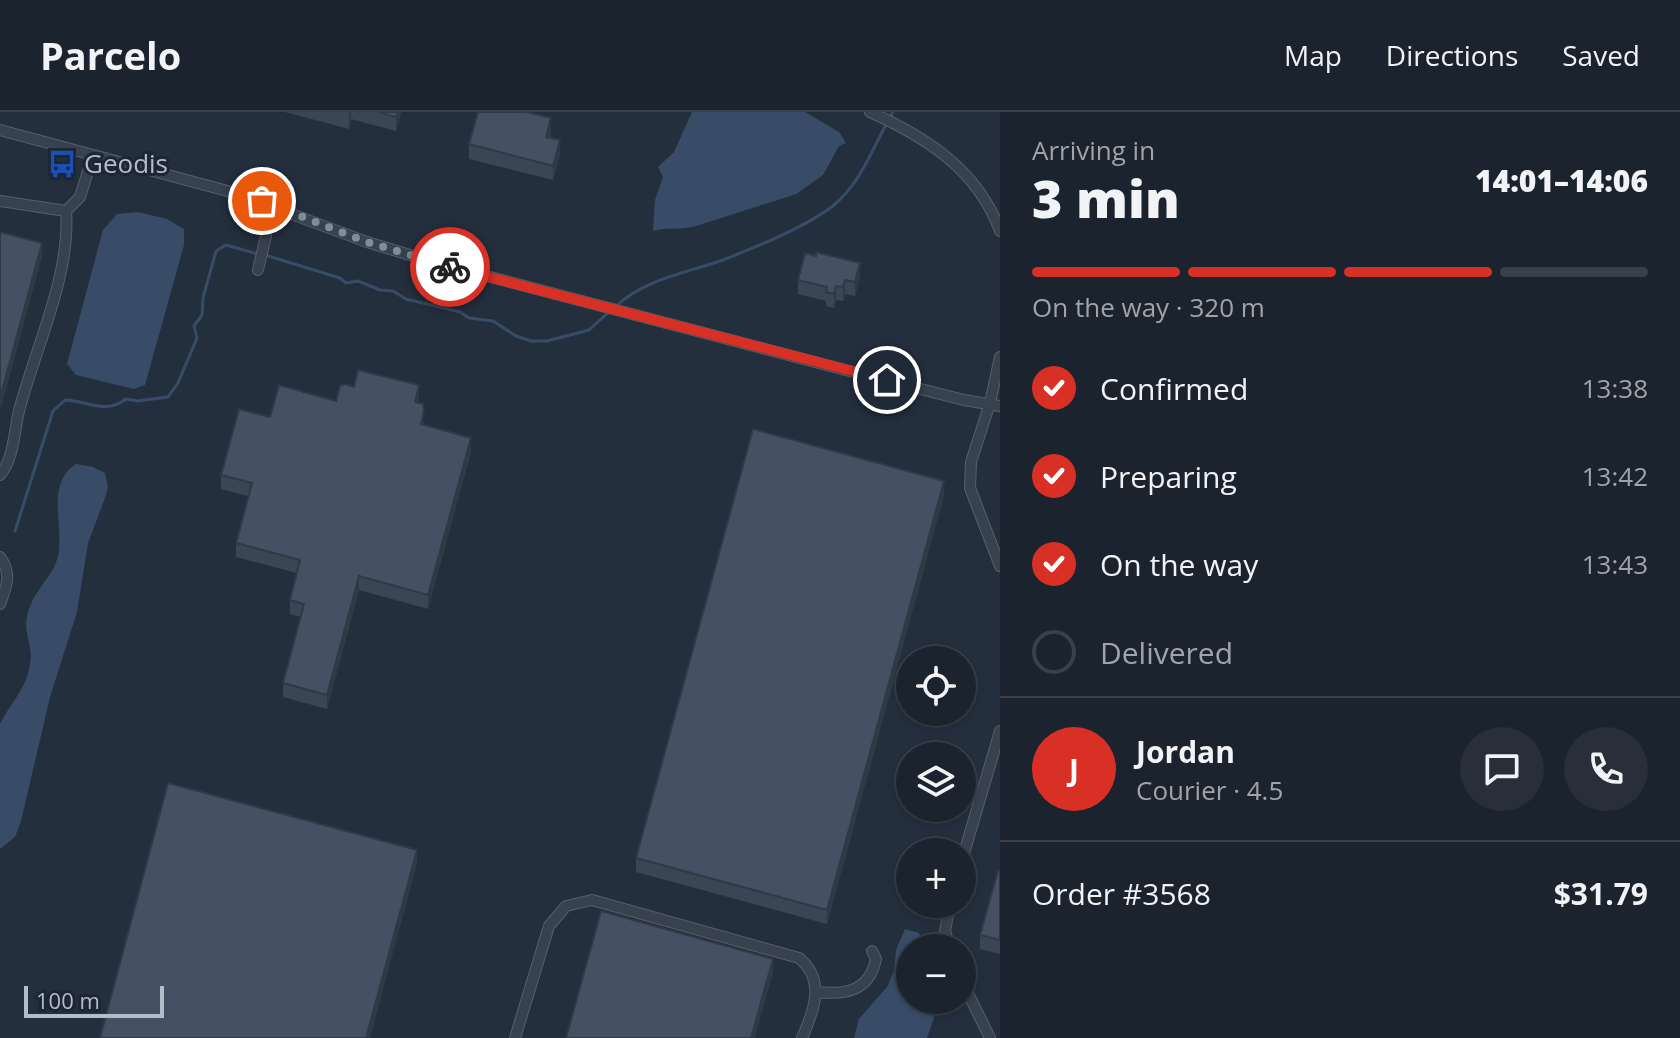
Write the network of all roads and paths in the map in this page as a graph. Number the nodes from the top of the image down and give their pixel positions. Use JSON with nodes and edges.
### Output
{"nodes":[{"id":1,"x":871,"y":113,"type":"edge"},
{"id":2,"x":0,"y":130,"type":"edge"},
{"id":3,"x":93,"y":155,"type":"junction"},
{"id":4,"x":0,"y":201,"type":"edge"},
{"id":5,"x":66,"y":211,"type":"junction"},
{"id":6,"x":997,"y":214,"type":"edge"},
{"id":7,"x":1000,"y":231,"type":"edge"},
{"id":8,"x":266,"y":236,"type":"dead end"},
{"id":9,"x":258,"y":270,"type":"dead end"},
{"id":10,"x":1000,"y":357,"type":"edge"},
{"id":11,"x":995,"y":404,"type":"edge"},
{"id":12,"x":0,"y":475,"type":"edge"},
{"id":13,"x":0,"y":557,"type":"edge"},
{"id":14,"x":1000,"y":566,"type":"edge"},
{"id":15,"x":0,"y":604,"type":"edge"},
{"id":16,"x":1000,"y":731,"type":"edge"},
{"id":17,"x":968,"y":838,"type":"edge"},
{"id":18,"x":872,"y":951,"type":"dead end"},
{"id":19,"x":816,"y":992,"type":"junction"},
{"id":20,"x":976,"y":1010,"type":"edge"},
{"id":21,"x":515,"y":1038,"type":"edge"},
{"id":22,"x":802,"y":1038,"type":"edge"},
{"id":23,"x":990,"y":1038,"type":"edge"}],
"edges":[{"from":1,"to":6,"type":"street"},
{"from":2,"to":3,"type":"street"},
{"from":3,"to":5,"type":"street"},
{"from":3,"to":11,"type":"street"},
{"from":4,"to":5,"type":"street"},
{"from":5,"to":12,"type":"street"},
{"from":6,"to":7,"type":"street"},
{"from":8,"to":9,"type":"street"},
{"from":10,"to":11,"type":"street"},
{"from":11,"to":14,"type":"street"},
{"from":13,"to":15,"type":"street"},
{"from":16,"to":17,"type":"street"},
{"from":18,"to":19,"type":"street"},
{"from":19,"to":21,"type":"street"},
{"from":19,"to":22,"type":"street"},
{"from":20,"to":23,"type":"street"}]}
